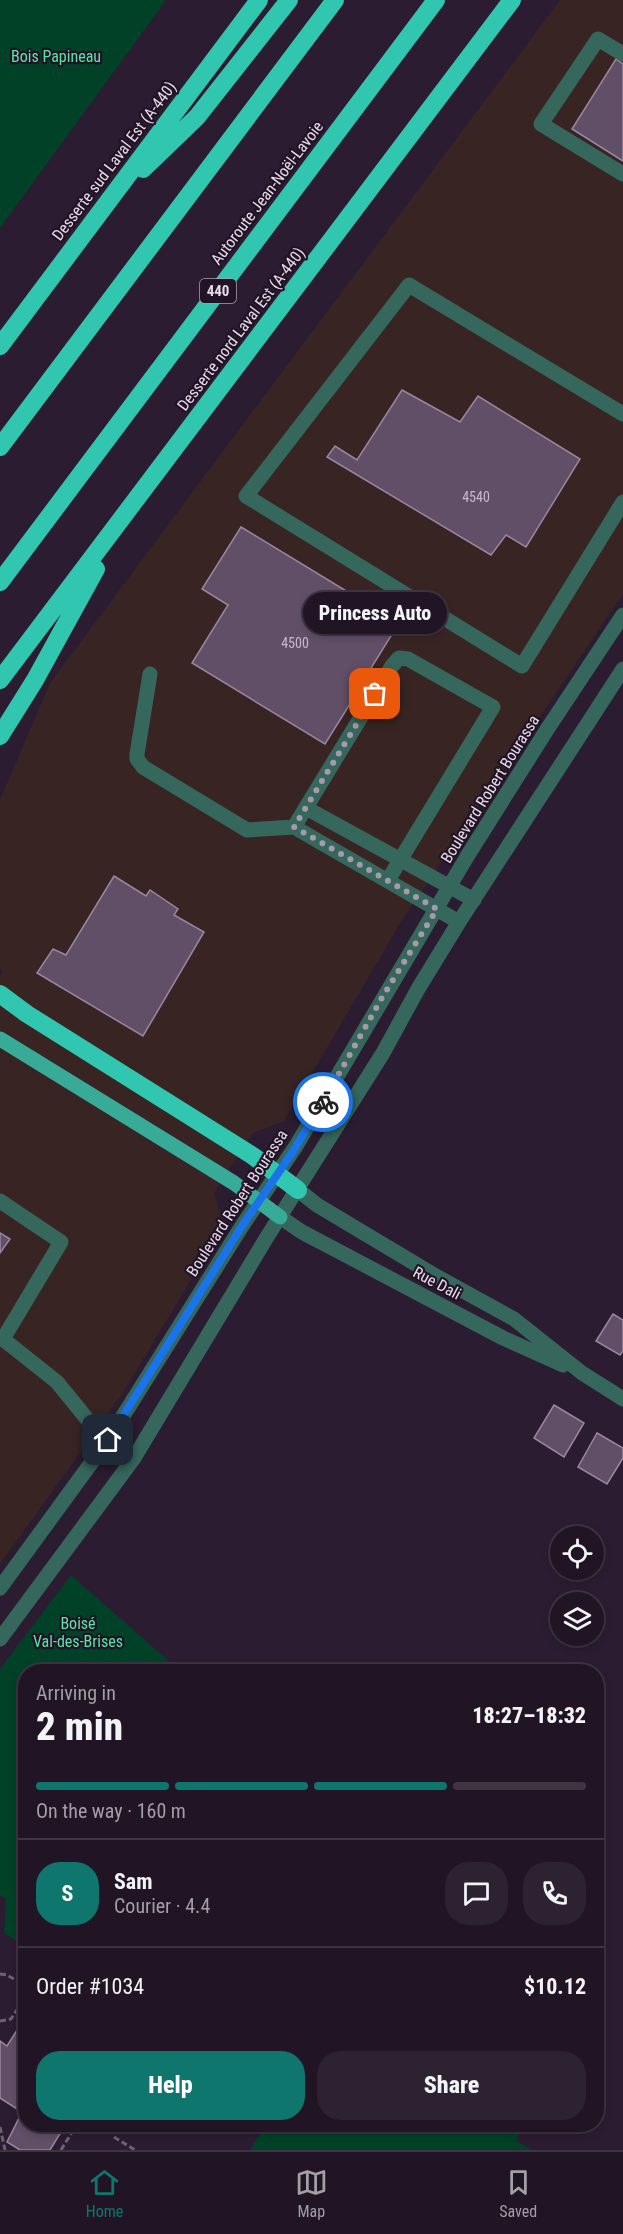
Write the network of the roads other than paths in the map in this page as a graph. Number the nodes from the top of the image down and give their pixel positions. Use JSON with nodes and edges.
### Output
{"nodes":[{"id":1,"x":259,"y":0,"type":"edge"},
{"id":2,"x":289,"y":0,"type":"edge"},
{"id":3,"x":335,"y":0,"type":"edge"},
{"id":4,"x":436,"y":0,"type":"edge"},
{"id":5,"x":512,"y":0,"type":"edge"},
{"id":6,"x":623,"y":54,"type":"edge"},
{"id":7,"x":623,"y":174,"type":"edge"},
{"id":8,"x":103,"y":208,"type":"junction"},
{"id":9,"x":0,"y":346,"type":"edge"},
{"id":10,"x":623,"y":414,"type":"edge"},
{"id":11,"x":0,"y":447,"type":"edge"},
{"id":12,"x":623,"y":502,"type":"edge"},
{"id":13,"x":126,"y":515,"type":"junction"},
{"id":14,"x":0,"y":582,"type":"edge"},
{"id":15,"x":623,"y":615,"type":"edge"},
{"id":16,"x":623,"y":669,"type":"edge"},
{"id":17,"x":150,"y":674,"type":"dead end"},
{"id":18,"x":0,"y":680,"type":"edge"},
{"id":19,"x":0,"y":736,"type":"edge"},
{"id":20,"x":306,"y":808,"type":"junction"},
{"id":21,"x":294,"y":827,"type":"junction"},
{"id":22,"x":400,"y":860,"type":"junction"},
{"id":23,"x":388,"y":880,"type":"junction"},
{"id":24,"x":450,"y":887,"type":"junction"},
{"id":25,"x":474,"y":900,"type":"junction"},
{"id":26,"x":437,"y":909,"type":"junction"},
{"id":27,"x":459,"y":922,"type":"junction"},
{"id":28,"x":0,"y":994,"type":"edge"},
{"id":29,"x":0,"y":1039,"type":"edge"},
{"id":30,"x":278,"y":1174,"type":"junction"},
{"id":31,"x":298,"y":1190,"type":"junction"},
{"id":32,"x":0,"y":1201,"type":"edge"},
{"id":33,"x":259,"y":1201,"type":"junction"},
{"id":34,"x":280,"y":1217,"type":"junction"},
{"id":35,"x":582,"y":1373,"type":"junction"},
{"id":36,"x":623,"y":1399,"type":"edge"},
{"id":37,"x":108,"y":1440,"type":"junction"},
{"id":38,"x":134,"y":1458,"type":"junction"},
{"id":39,"x":0,"y":1588,"type":"edge"},
{"id":40,"x":0,"y":1640,"type":"edge"}],
"edges":[{"from":1,"to":8,"type":"highway","name":"Desserte sud Laval Est (A-440)"},
{"from":2,"to":8,"type":"highway"},
{"from":3,"to":11,"type":"highway"},
{"from":4,"to":14,"type":"highway","name":"Autoroute Jean-Noël-Lavoie","number":"440"},
{"from":5,"to":13,"type":"highway","name":"Desserte nord Laval Est (A-440)"},
{"from":6,"to":7,"type":"street"},
{"from":8,"to":9,"type":"highway","name":"Desserte sud Laval Est (A-440)"},
{"from":10,"to":12,"type":"street"},
{"from":13,"to":18,"type":"highway","name":"Desserte nord Laval Est (A-440)"},
{"from":13,"to":19,"type":"highway"},
{"from":15,"to":24,"type":"street","name":"Boulevard Robert Bourassa"},
{"from":16,"to":25,"type":"street"},
{"from":17,"to":21,"type":"street"},
{"from":20,"to":21,"type":"street"},
{"from":20,"to":22,"type":"street"},
{"from":20,"to":22,"type":"street"},
{"from":21,"to":23,"type":"street"},
{"from":22,"to":23,"type":"street"},
{"from":22,"to":24,"type":"street"},
{"from":23,"to":26,"type":"street"},
{"from":24,"to":25,"type":"street"},
{"from":24,"to":26,"type":"street","name":"Boulevard Robert Bourassa"},
{"from":25,"to":27,"type":"street"},
{"from":26,"to":27,"type":"street"},
{"from":26,"to":30,"type":"street","name":"Boulevard Robert Bourassa"},
{"from":27,"to":31,"type":"street"},
{"from":28,"to":30,"type":"highway"},
{"from":29,"to":33,"type":"main road"},
{"from":30,"to":31,"type":"highway"},
{"from":30,"to":33,"type":"street","name":"Boulevard Robert Bourassa"},
{"from":31,"to":34,"type":"street"},
{"from":31,"to":35,"type":"street","name":"Rue Dali"},
{"from":32,"to":37,"type":"street"},
{"from":33,"to":34,"type":"main road"},
{"from":33,"to":37,"type":"street","name":"Boulevard Robert Bourassa"},
{"from":34,"to":35,"type":"street","name":"Rue Dali"},
{"from":34,"to":38,"type":"street"},
{"from":35,"to":36,"type":"street","name":"Rue Dali"},
{"from":37,"to":38,"type":"street"},
{"from":37,"to":39,"type":"street","name":"Boulevard Robert Bourassa"},
{"from":38,"to":40,"type":"street"}]}
